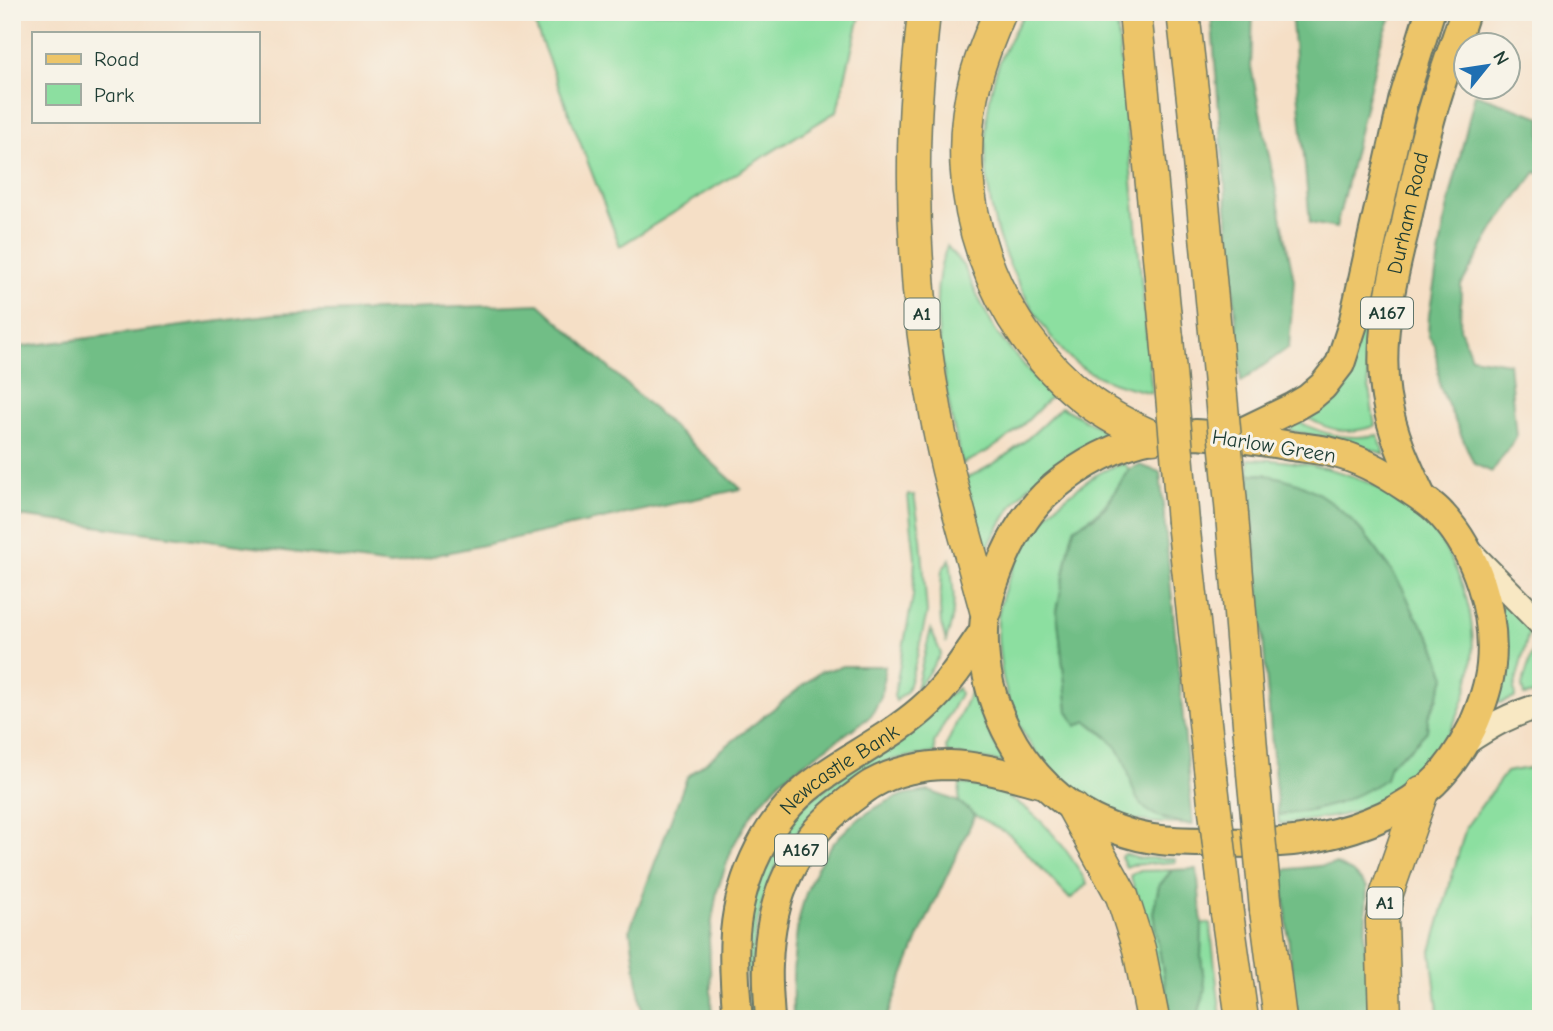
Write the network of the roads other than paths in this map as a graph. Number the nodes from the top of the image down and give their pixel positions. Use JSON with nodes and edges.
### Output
{"nodes":[{"id":1,"x":924,"y":12,"type":"edge"},
{"id":2,"x":1000,"y":12,"type":"edge"},
{"id":3,"x":1135,"y":12,"type":"edge"},
{"id":4,"x":1182,"y":12,"type":"edge"},
{"id":5,"x":1430,"y":12,"type":"edge"},
{"id":6,"x":1465,"y":12,"type":"edge"},
{"id":7,"x":1234,"y":436,"type":"junction"},
{"id":8,"x":1153,"y":437,"type":"junction"},
{"id":9,"x":1423,"y":498,"type":"junction"},
{"id":10,"x":1466,"y":548,"type":"junction"},
{"id":11,"x":985,"y":620,"type":"junction"},
{"id":12,"x":1541,"y":624,"type":"edge"},
{"id":13,"x":1541,"y":706,"type":"edge"},
{"id":14,"x":1465,"y":743,"type":"junction"},
{"id":15,"x":1044,"y":784,"type":"junction"},
{"id":16,"x":1422,"y":792,"type":"junction"},
{"id":17,"x":1074,"y":809,"type":"junction"},
{"id":18,"x":738,"y":1019,"type":"edge"},
{"id":19,"x":770,"y":1019,"type":"edge"},
{"id":20,"x":1153,"y":1019,"type":"edge"},
{"id":21,"x":1242,"y":1019,"type":"edge"},
{"id":22,"x":1280,"y":1019,"type":"edge"},
{"id":23,"x":1385,"y":1019,"type":"edge"}],
"edges":[{"from":1,"to":11,"type":"highway","number":"A1"},
{"from":2,"to":8,"type":"highway"},
{"from":3,"to":21,"type":"highway","bridge":true},
{"from":4,"to":22,"type":"highway","bridge":true},
{"from":5,"to":7,"type":"main road","name":"Durham Road","number":"A167"},
{"from":6,"to":9,"type":"main road","name":"Durham Road","number":"A167"},
{"from":7,"to":8,"type":"main road","name":"Harlow Green","number":"A167"},
{"from":7,"to":9,"type":"main road","name":"Harlow Green","number":"A167"},
{"from":8,"to":11,"type":"main road","name":"Harlow Green","number":"A167"},
{"from":9,"to":10,"type":"main road","name":"Harlow Green","number":"A167"},
{"from":10,"to":12,"type":"main road"},
{"from":10,"to":14,"type":"main road","name":"Harlow Green","number":"A167"},
{"from":11,"to":15,"type":"main road","name":"Harlow Green","number":"A167"},
{"from":11,"to":18,"type":"main road","name":"Newcastle Bank","number":"A167"},
{"from":13,"to":14,"type":"main road"},
{"from":14,"to":16,"type":"main road","name":"Harlow Green","number":"A167"},
{"from":15,"to":17,"type":"main road","name":"Harlow Green","number":"A167"},
{"from":15,"to":19,"type":"main road","name":"Newcastle Bank","number":"A167"},
{"from":16,"to":17,"type":"main road","name":"Harlow Green","number":"A167"},
{"from":16,"to":23,"type":"highway","number":"A1"},
{"from":17,"to":20,"type":"highway"}]}
